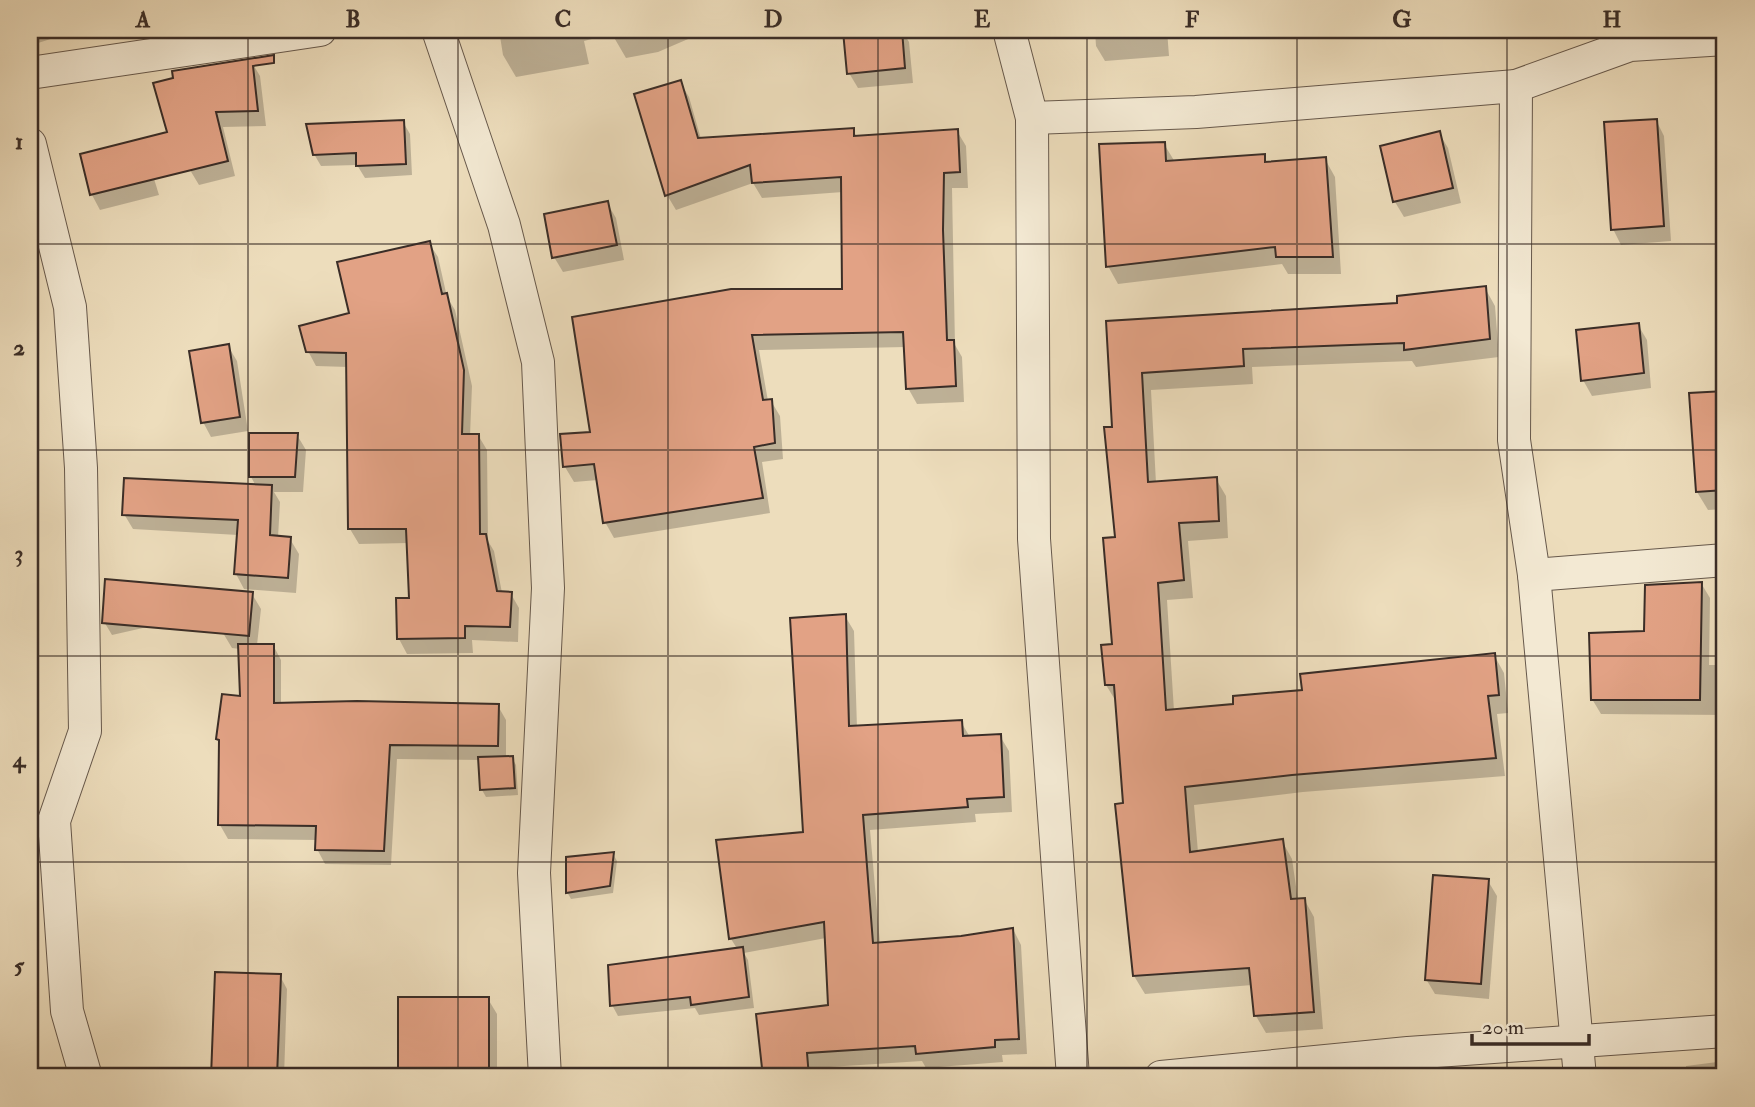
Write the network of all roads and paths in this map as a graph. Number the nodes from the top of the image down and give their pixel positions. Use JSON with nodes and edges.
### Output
{"nodes":[{"id":1,"x":320,"y":30,"type":"edge"},
{"id":2,"x":438,"y":30,"type":"edge"},
{"id":3,"x":1009,"y":30,"type":"edge"},
{"id":4,"x":1725,"y":39,"type":"edge"},
{"id":5,"x":30,"y":73,"type":"edge"},
{"id":6,"x":1516,"y":86,"type":"junction"},
{"id":7,"x":1032,"y":118,"type":"junction"},
{"id":8,"x":30,"y":144,"type":"edge"},
{"id":9,"x":1725,"y":560,"type":"edge"},
{"id":10,"x":1534,"y":575,"type":"junction"},
{"id":11,"x":1725,"y":1031,"type":"edge"},
{"id":12,"x":1579,"y":1042,"type":"junction"},
{"id":13,"x":86,"y":1077,"type":"edge"},
{"id":14,"x":545,"y":1077,"type":"edge"},
{"id":15,"x":1073,"y":1077,"type":"edge"},
{"id":16,"x":1161,"y":1077,"type":"edge"},
{"id":17,"x":1580,"y":1077,"type":"edge"}],
"edges":[{"from":1,"to":5,"type":"street"},
{"from":2,"to":14,"type":"street"},
{"from":3,"to":7,"type":"street"},
{"from":4,"to":6,"type":"street"},
{"from":6,"to":7,"type":"street"},
{"from":6,"to":10,"type":"street"},
{"from":7,"to":15,"type":"street"},
{"from":8,"to":13,"type":"street"},
{"from":9,"to":10,"type":"street"},
{"from":10,"to":12,"type":"street"},
{"from":11,"to":12,"type":"street"},
{"from":12,"to":16,"type":"street"},
{"from":12,"to":17,"type":"street"}]}
